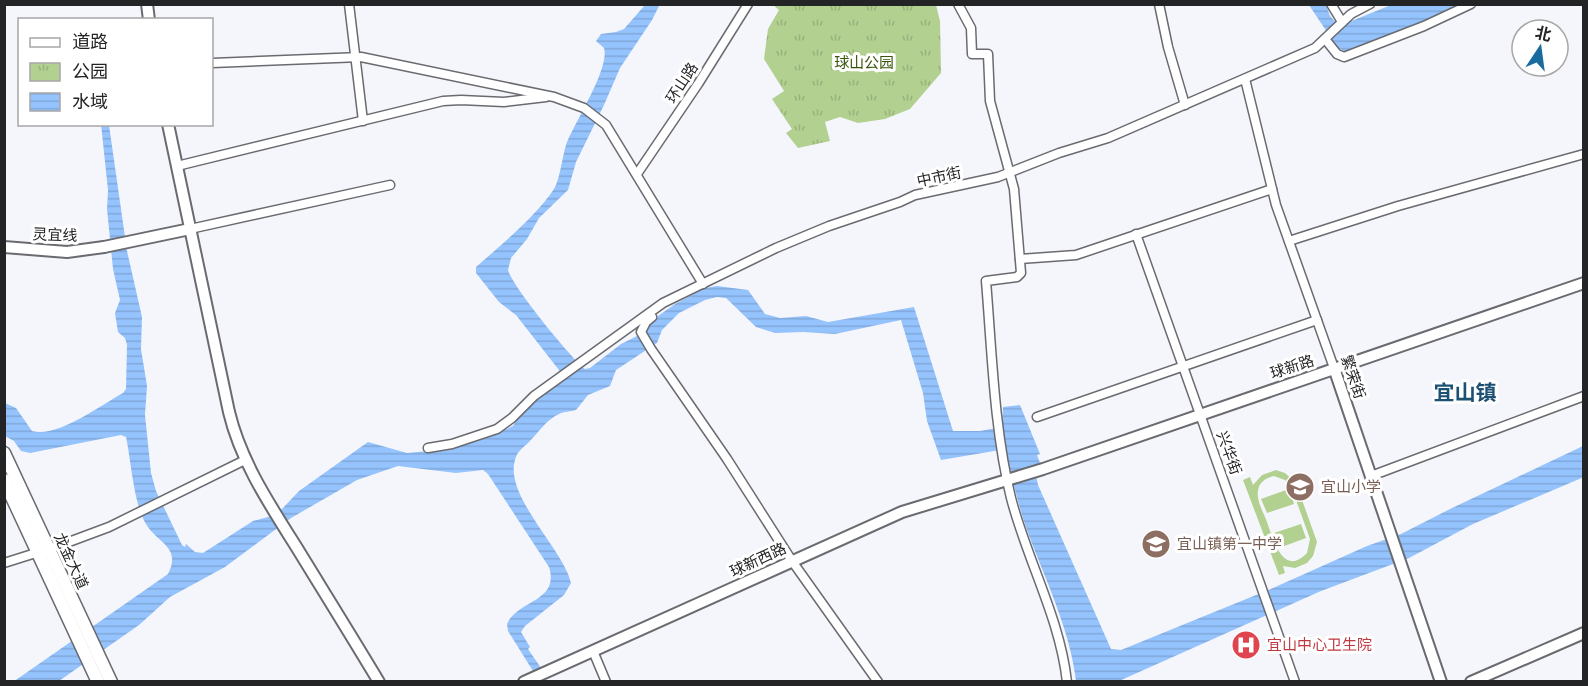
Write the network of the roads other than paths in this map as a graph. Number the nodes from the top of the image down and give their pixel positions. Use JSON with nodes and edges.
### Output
{"nodes":[{"id":1,"x":349,"y":4,"type":"edge"},
{"id":2,"x":748,"y":4,"type":"edge"},
{"id":3,"x":958,"y":4,"type":"edge"},
{"id":4,"x":1159,"y":4,"type":"edge"},
{"id":5,"x":1331,"y":4,"type":"edge"},
{"id":6,"x":1370,"y":4,"type":"edge"},
{"id":7,"x":1471,"y":4,"type":"edge"},
{"id":8,"x":1341,"y":23,"type":"junction"},
{"id":9,"x":1326,"y":38,"type":"junction"},
{"id":10,"x":354,"y":56,"type":"junction"},
{"id":11,"x":213,"y":63,"type":"edge"},
{"id":12,"x":1245,"y":79,"type":"junction"},
{"id":13,"x":550,"y":96,"type":"junction"},
{"id":14,"x":1185,"y":105,"type":"junction"},
{"id":15,"x":363,"y":121,"type":"junction"},
{"id":16,"x":168,"y":126,"type":"edge"},
{"id":17,"x":1584,"y":154,"type":"edge"},
{"id":18,"x":177,"y":166,"type":"junction"},
{"id":19,"x":1009,"y":173,"type":"junction"},
{"id":20,"x":637,"y":174,"type":"junction"},
{"id":21,"x":390,"y":185,"type":"dead end"},
{"id":22,"x":1272,"y":189,"type":"junction"},
{"id":23,"x":190,"y":229,"type":"junction"},
{"id":24,"x":1136,"y":234,"type":"junction"},
{"id":25,"x":1289,"y":241,"type":"junction"},
{"id":26,"x":4,"y":247,"type":"edge"},
{"id":27,"x":1020,"y":260,"type":"junction"},
{"id":28,"x":1584,"y":283,"type":"edge"},
{"id":29,"x":703,"y":284,"type":"junction"},
{"id":30,"x":678,"y":296,"type":"junction"},
{"id":31,"x":1317,"y":320,"type":"junction"},
{"id":32,"x":1183,"y":366,"type":"junction"},
{"id":33,"x":1334,"y":368,"type":"junction"},
{"id":34,"x":1584,"y":396,"type":"edge"},
{"id":35,"x":1200,"y":414,"type":"junction"},
{"id":36,"x":1037,"y":417,"type":"dead end"},
{"id":37,"x":428,"y":448,"type":"dead end"},
{"id":38,"x":4,"y":453,"type":"edge"},
{"id":39,"x":245,"y":460,"type":"junction"},
{"id":40,"x":1043,"y":468,"type":"joint"},
{"id":41,"x":1371,"y":476,"type":"junction"},
{"id":42,"x":1009,"y":479,"type":"junction"},
{"id":43,"x":4,"y":480,"type":"edge"},
{"id":44,"x":43,"y":551,"type":"junction"},
{"id":45,"x":792,"y":561,"type":"junction"},
{"id":46,"x":4,"y":563,"type":"edge"},
{"id":47,"x":1584,"y":633,"type":"edge"},
{"id":48,"x":593,"y":651,"type":"junction"},
{"id":49,"x":106,"y":681,"type":"edge"},
{"id":50,"x":379,"y":681,"type":"edge"},
{"id":51,"x":524,"y":681,"type":"edge"},
{"id":52,"x":606,"y":681,"type":"edge"},
{"id":53,"x":878,"y":681,"type":"edge"},
{"id":54,"x":1067,"y":681,"type":"edge"},
{"id":55,"x":1295,"y":681,"type":"edge"},
{"id":56,"x":1441,"y":681,"type":"edge"},
{"id":57,"x":1471,"y":681,"type":"edge"}],
"edges":[{"from":1,"to":10,"type":"street"},
{"from":2,"to":20,"type":"street","name":"环山路"},
{"from":3,"to":19,"type":"street"},
{"from":4,"to":14,"type":"street"},
{"from":5,"to":8,"type":"street"},
{"from":6,"to":8,"type":"street","name":"中市街"},
{"from":7,"to":9,"type":"street"},
{"from":8,"to":9,"type":"street","name":"中市街"},
{"from":9,"to":12,"type":"street","name":"中市街"},
{"from":10,"to":11,"type":"street"},
{"from":10,"to":13,"type":"street"},
{"from":10,"to":15,"type":"street"},
{"from":12,"to":14,"type":"street","name":"中市街"},
{"from":12,"to":22,"type":"street","name":"繁荣街"},
{"from":13,"to":15,"type":"street"},
{"from":13,"to":20,"type":"street"},
{"from":14,"to":19,"type":"street","name":"中市街"},
{"from":15,"to":18,"type":"street"},
{"from":16,"to":18,"type":"street"},
{"from":17,"to":25,"type":"street"},
{"from":18,"to":23,"type":"street"},
{"from":19,"to":27,"type":"street"},
{"from":19,"to":29,"type":"street","name":"中市街"},
{"from":20,"to":29,"type":"street"},
{"from":21,"to":23,"type":"street"},
{"from":22,"to":24,"type":"street"},
{"from":22,"to":25,"type":"street","name":"繁荣街"},
{"from":23,"to":26,"type":"street","name":"灵宜线"},
{"from":23,"to":39,"type":"street"},
{"from":24,"to":27,"type":"street"},
{"from":24,"to":32,"type":"street","name":"兴华街"},
{"from":25,"to":31,"type":"street","name":"繁荣街"},
{"from":27,"to":42,"type":"street"},
{"from":28,"to":33,"type":"street","name":"球新路"},
{"from":29,"to":30,"type":"street","name":"中市街"},
{"from":30,"to":37,"type":"street"},
{"from":30,"to":45,"type":"street"},
{"from":31,"to":32,"type":"street"},
{"from":31,"to":33,"type":"street","name":"繁荣街"},
{"from":32,"to":35,"type":"street","name":"兴华街"},
{"from":32,"to":36,"type":"street"},
{"from":33,"to":35,"type":"street","name":"球新路"},
{"from":33,"to":41,"type":"street","name":"繁荣街"},
{"from":34,"to":41,"type":"street"},
{"from":35,"to":40,"type":"street","name":"球新路"},
{"from":35,"to":55,"type":"street","name":"兴华街"},
{"from":38,"to":44,"type":"main road","name":"龙金大道"},
{"from":39,"to":44,"type":"street"},
{"from":39,"to":50,"type":"street"},
{"from":40,"to":42,"type":"street","name":"球新西路"},
{"from":41,"to":56,"type":"street","name":"繁荣街"},
{"from":42,"to":45,"type":"street","name":"球新西路"},
{"from":42,"to":54,"type":"street"},
{"from":43,"to":44,"type":"main road","name":"龙金大道"},
{"from":44,"to":46,"type":"street"},
{"from":44,"to":49,"type":"main road","name":"龙金大道"},
{"from":45,"to":48,"type":"street","name":"球新西路"},
{"from":45,"to":53,"type":"street"},
{"from":47,"to":57,"type":"street"},
{"from":48,"to":51,"type":"street","name":"球新西路"},
{"from":48,"to":52,"type":"street"}]}
